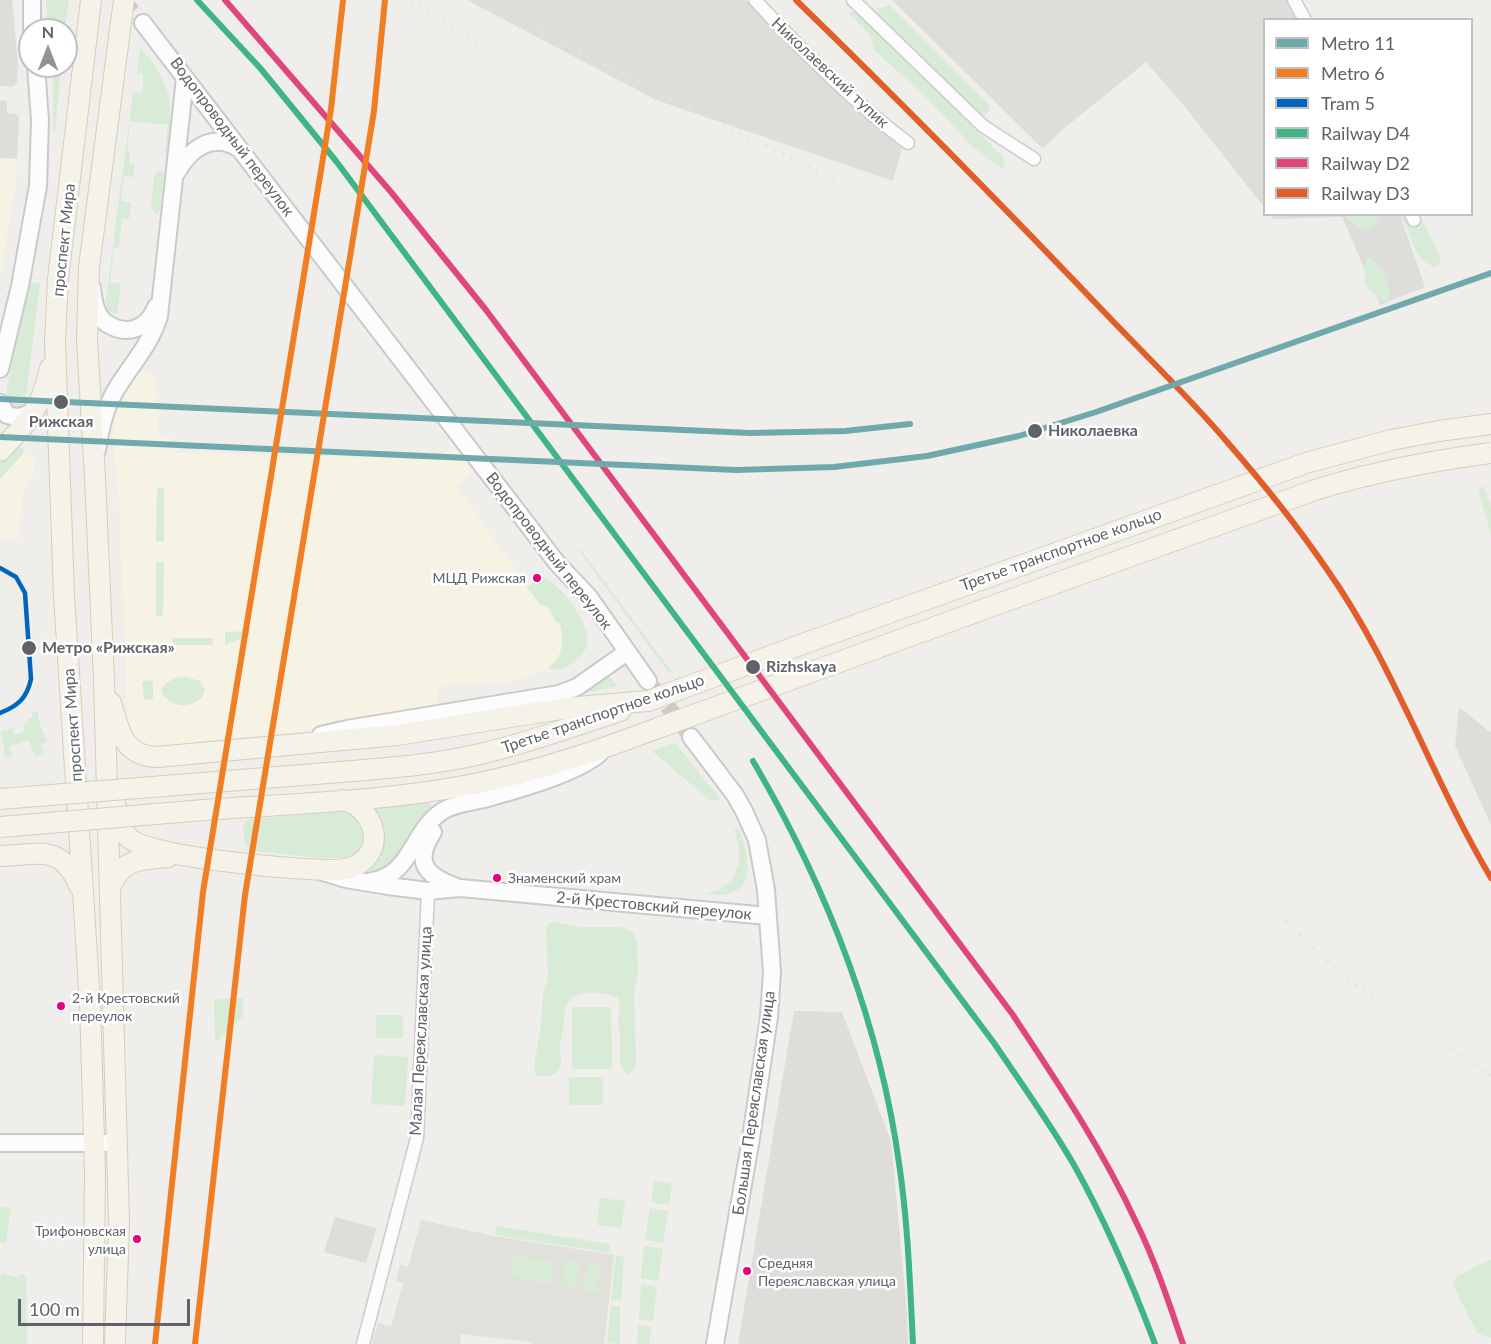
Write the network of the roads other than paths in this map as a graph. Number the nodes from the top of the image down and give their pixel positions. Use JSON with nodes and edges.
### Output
{"nodes":[{"id":1,"x":32,"y":0,"type":"edge"},
{"id":2,"x":91,"y":0,"type":"edge"},
{"id":3,"x":124,"y":0,"type":"edge"},
{"id":4,"x":755,"y":0,"type":"edge"},
{"id":5,"x":854,"y":0,"type":"edge"},
{"id":6,"x":1294,"y":0,"type":"edge"},
{"id":7,"x":32,"y":18,"type":"edge"},
{"id":8,"x":1304,"y":18,"type":"edge"},
{"id":9,"x":143,"y":23,"type":"tunnel mouth"},
{"id":10,"x":37,"y":78,"type":"edge"},
{"id":11,"x":185,"y":78,"type":"junction"},
{"id":12,"x":908,"y":143,"type":"dead end"},
{"id":13,"x":242,"y":150,"type":"junction"},
{"id":14,"x":1034,"y":159,"type":"dead end"},
{"id":15,"x":175,"y":175,"type":"junction"},
{"id":16,"x":89,"y":267,"type":"junction"},
{"id":17,"x":162,"y":286,"type":"junction"},
{"id":18,"x":55,"y":341,"type":"junction"},
{"id":19,"x":0,"y":368,"type":"edge"},
{"id":20,"x":0,"y":378,"type":"edge"},
{"id":21,"x":41,"y":399,"type":"junction"},
{"id":22,"x":0,"y":403,"type":"edge"},
{"id":23,"x":1491,"y":424,"type":"edge"},
{"id":24,"x":0,"y":452,"type":"edge"},
{"id":25,"x":1491,"y":453,"type":"edge"},
{"id":26,"x":96,"y":478,"type":"junction"},
{"id":27,"x":627,"y":652,"type":"junction"},
{"id":28,"x":104,"y":680,"type":"junction"},
{"id":29,"x":648,"y":681,"type":"tunnel mouth"},
{"id":30,"x":648,"y":701,"type":"junction"},
{"id":31,"x":691,"y":737,"type":"tunnel mouth"},
{"id":32,"x":612,"y":744,"type":"junction"},
{"id":33,"x":285,"y":745,"type":"junction"},
{"id":34,"x":107,"y":780,"type":"junction"},
{"id":35,"x":486,"y":798,"type":"junction"},
{"id":36,"x":0,"y":799,"type":"edge"},
{"id":37,"x":339,"y":800,"type":"junction"},
{"id":38,"x":0,"y":826,"type":"edge"},
{"id":39,"x":0,"y":856,"type":"edge"},
{"id":40,"x":183,"y":856,"type":"junction"},
{"id":41,"x":309,"y":869,"type":"junction"},
{"id":42,"x":362,"y":882,"type":"junction"},
{"id":43,"x":110,"y":888,"type":"junction"},
{"id":44,"x":460,"y":888,"type":"junction"},
{"id":45,"x":428,"y":891,"type":"junction"},
{"id":46,"x":84,"y":897,"type":"junction"},
{"id":47,"x":768,"y":916,"type":"junction"},
{"id":48,"x":0,"y":1143,"type":"edge"},
{"id":49,"x":94,"y":1143,"type":"junction"},
{"id":50,"x":117,"y":1143,"type":"junction"},
{"id":51,"x":93,"y":1344,"type":"edge"},
{"id":52,"x":115,"y":1344,"type":"edge"},
{"id":53,"x":363,"y":1344,"type":"edge"},
{"id":54,"x":715,"y":1344,"type":"edge"}],
"edges":[{"from":1,"to":7,"type":"main road"},
{"from":2,"to":18,"type":"main road","name":"проспект Мира"},
{"from":3,"to":16,"type":"main road","name":"проспект Мира","bridge":true},
{"from":4,"to":12,"type":"street","name":"Николаевский тупик"},
{"from":5,"to":14,"type":"street"},
{"from":6,"to":8,"type":"street"},
{"from":9,"to":11,"type":"main road","name":"Водопроводный переулок"},
{"from":10,"to":19,"type":"main road"},
{"from":11,"to":13,"type":"main road","name":"Водопроводный переулок"},
{"from":11,"to":15,"type":"main road"},
{"from":13,"to":15,"type":"main road"},
{"from":13,"to":27,"type":"main road","name":"Водопроводный переулок"},
{"from":15,"to":17,"type":"main road"},
{"from":16,"to":17,"type":"main road"},
{"from":16,"to":26,"type":"main road","name":"проспект Мира"},
{"from":17,"to":26,"type":"main road"},
{"from":18,"to":21,"type":"main road"},
{"from":18,"to":46,"type":"main road","name":"проспект Мира"},
{"from":19,"to":20,"type":"main road"},
{"from":21,"to":22,"type":"main road"},
{"from":21,"to":24,"type":"main road"},
{"from":23,"to":30,"type":"main road","name":"Третье транспортное кольцо","bridge":true},
{"from":25,"to":32,"type":"main road","name":"Третье транспортное кольцо","bridge":true},
{"from":26,"to":28,"type":"main road","name":"проспект Мира"},
{"from":27,"to":29,"type":"main road","name":"Водопроводный переулок"},
{"from":27,"to":33,"type":"main road"},
{"from":28,"to":33,"type":"main road"},
{"from":28,"to":34,"type":"main road","name":"проспект Мира"},
{"from":30,"to":33,"type":"main road"},
{"from":30,"to":36,"type":"main road","name":"Третье транспортное кольцо","bridge":true},
{"from":31,"to":47,"type":"main road","name":"Большая Переяславская улица"},
{"from":32,"to":35,"type":"main road"},
{"from":32,"to":37,"type":"main road","name":"Третье транспортное кольцо"},
{"from":34,"to":40,"type":"main road","name":"2-й Крестовский переулок"},
{"from":34,"to":43,"type":"main road","name":"проспект Мира"},
{"from":35,"to":42,"type":"main road"},
{"from":35,"to":44,"type":"main road"},
{"from":37,"to":38,"type":"main road","name":"Третье транспортное кольцо","bridge":true},
{"from":37,"to":41,"type":"main road"},
{"from":39,"to":46,"type":"main road"},
{"from":40,"to":41,"type":"main road","name":"2-й Крестовский переулок"},
{"from":40,"to":43,"type":"main road","name":"2-й Крестовский переулок"},
{"from":41,"to":42,"type":"main road","name":"2-й Крестовский переулок"},
{"from":42,"to":45,"type":"main road","name":"2-й Крестовский переулок"},
{"from":43,"to":50,"type":"main road","name":"проспект Мира"},
{"from":44,"to":45,"type":"main road","name":"2-й Крестовский переулок"},
{"from":44,"to":47,"type":"main road","name":"2-й Крестовский переулок"},
{"from":45,"to":53,"type":"street","name":"Малая Переяславская улица"},
{"from":46,"to":49,"type":"main road","name":"проспект Мира"},
{"from":47,"to":54,"type":"main road","name":"Большая Переяславская улица"},
{"from":48,"to":49,"type":"main road"},
{"from":49,"to":50,"type":"main road"},
{"from":49,"to":51,"type":"main road","name":"проспект Мира"},
{"from":50,"to":52,"type":"main road","name":"проспект Мира"}]}
